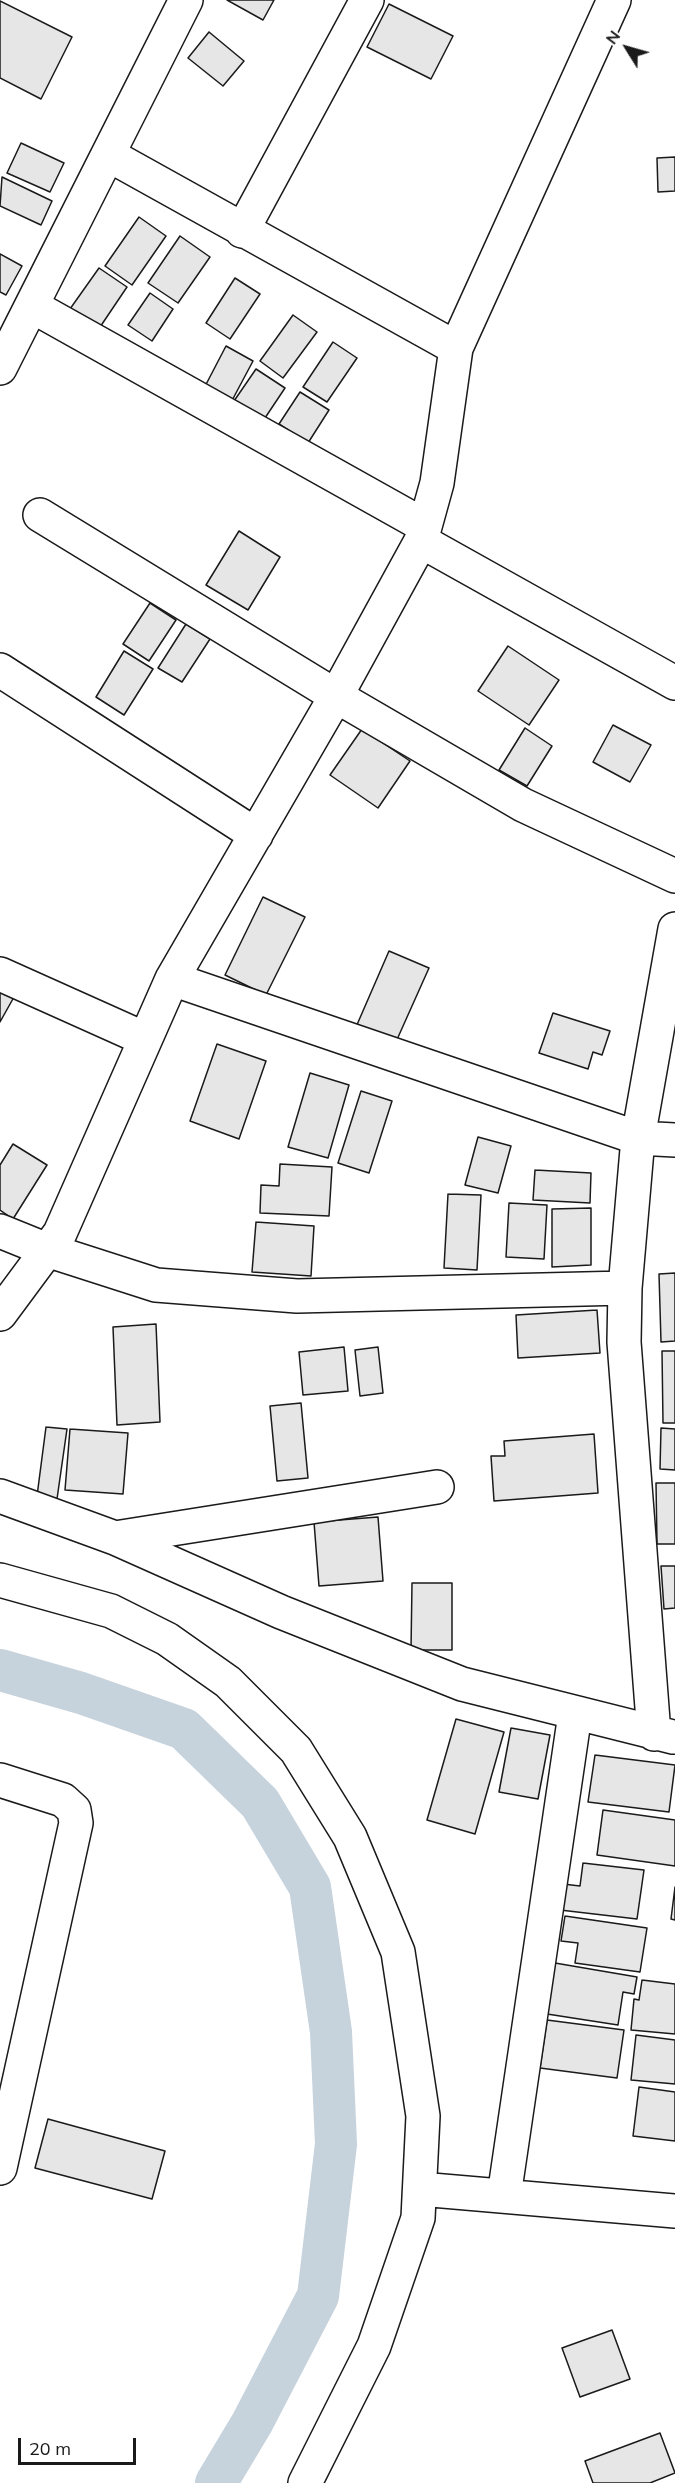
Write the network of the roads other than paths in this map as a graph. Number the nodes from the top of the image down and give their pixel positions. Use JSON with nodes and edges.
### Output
{"nodes":[{"id":1,"x":186,"y":0,"type":"edge"},
{"id":2,"x":367,"y":0,"type":"edge"},
{"id":3,"x":614,"y":0,"type":"edge"},
{"id":4,"x":110,"y":155,"type":"junction"},
{"id":5,"x":242,"y":231,"type":"junction"},
{"id":6,"x":32,"y":306,"type":"junction"},
{"id":7,"x":456,"y":348,"type":"junction"},
{"id":8,"x":0,"y":368,"type":"edge"},
{"id":9,"x":40,"y":515,"type":"dead end"},
{"id":10,"x":423,"y":533,"type":"junction"},
{"id":11,"x":0,"y":670,"type":"edge"},
{"id":12,"x":675,"y":683,"type":"edge"},
{"id":13,"x":336,"y":696,"type":"junction"},
{"id":14,"x":256,"y":835,"type":"junction"},
{"id":15,"x":675,"y":876,"type":"edge"},
{"id":16,"x":675,"y":929,"type":"edge"},
{"id":17,"x":0,"y":974,"type":"edge"},
{"id":18,"x":172,"y":979,"type":"junction"},
{"id":19,"x":145,"y":1039,"type":"junction"},
{"id":20,"x":638,"y":1138,"type":"junction"},
{"id":21,"x":675,"y":1140,"type":"edge"},
{"id":22,"x":0,"y":1231,"type":"edge"},
{"id":23,"x":47,"y":1250,"type":"junction"},
{"id":24,"x":625,"y":1288,"type":"junction"},
{"id":25,"x":0,"y":1314,"type":"edge"},
{"id":26,"x":436,"y":1487,"type":"dead end"},
{"id":27,"x":0,"y":1496,"type":"edge"},
{"id":28,"x":115,"y":1538,"type":"junction"},
{"id":29,"x":0,"y":1580,"type":"edge"},
{"id":30,"x":575,"y":1714,"type":"junction"},
{"id":31,"x":664,"y":1736,"type":"edge"},
{"id":32,"x":0,"y":1780,"type":"edge"},
{"id":33,"x":10,"y":2080,"type":"edge"},
{"id":34,"x":0,"y":2168,"type":"edge"},
{"id":35,"x":420,"y":2189,"type":"junction"},
{"id":36,"x":504,"y":2196,"type":"junction"},
{"id":37,"x":675,"y":2211,"type":"edge"},
{"id":38,"x":322,"y":2449,"type":"junction"},
{"id":39,"x":305,"y":2483,"type":"edge"},
{"id":40,"x":335,"y":2483,"type":"edge"}],
"edges":[{"from":1,"to":4,"type":"street"},
{"from":2,"to":5,"type":"street"},
{"from":3,"to":7,"type":"street"},
{"from":4,"to":5,"type":"street"},
{"from":4,"to":6,"type":"street"},
{"from":5,"to":7,"type":"street"},
{"from":6,"to":8,"type":"street"},
{"from":6,"to":10,"type":"street"},
{"from":7,"to":10,"type":"street"},
{"from":9,"to":13,"type":"street"},
{"from":10,"to":12,"type":"street"},
{"from":10,"to":13,"type":"street"},
{"from":11,"to":14,"type":"street"},
{"from":13,"to":14,"type":"street"},
{"from":13,"to":15,"type":"street"},
{"from":14,"to":18,"type":"street"},
{"from":16,"to":20,"type":"street"},
{"from":17,"to":19,"type":"street"},
{"from":18,"to":19,"type":"street"},
{"from":18,"to":20,"type":"street"},
{"from":19,"to":23,"type":"street"},
{"from":20,"to":21,"type":"street"},
{"from":20,"to":24,"type":"street"},
{"from":22,"to":23,"type":"street"},
{"from":23,"to":24,"type":"street"},
{"from":23,"to":25,"type":"street"},
{"from":24,"to":31,"type":"street"},
{"from":26,"to":28,"type":"street"},
{"from":27,"to":28,"type":"street"},
{"from":28,"to":30,"type":"street"},
{"from":29,"to":35,"type":"street"},
{"from":30,"to":31,"type":"street"},
{"from":30,"to":36,"type":"street"},
{"from":32,"to":33,"type":"street"},
{"from":33,"to":34,"type":"street"},
{"from":35,"to":36,"type":"street"},
{"from":35,"to":38,"type":"street"},
{"from":36,"to":37,"type":"street"},
{"from":38,"to":39,"type":"street"},
{"from":38,"to":40,"type":"street"}]}
